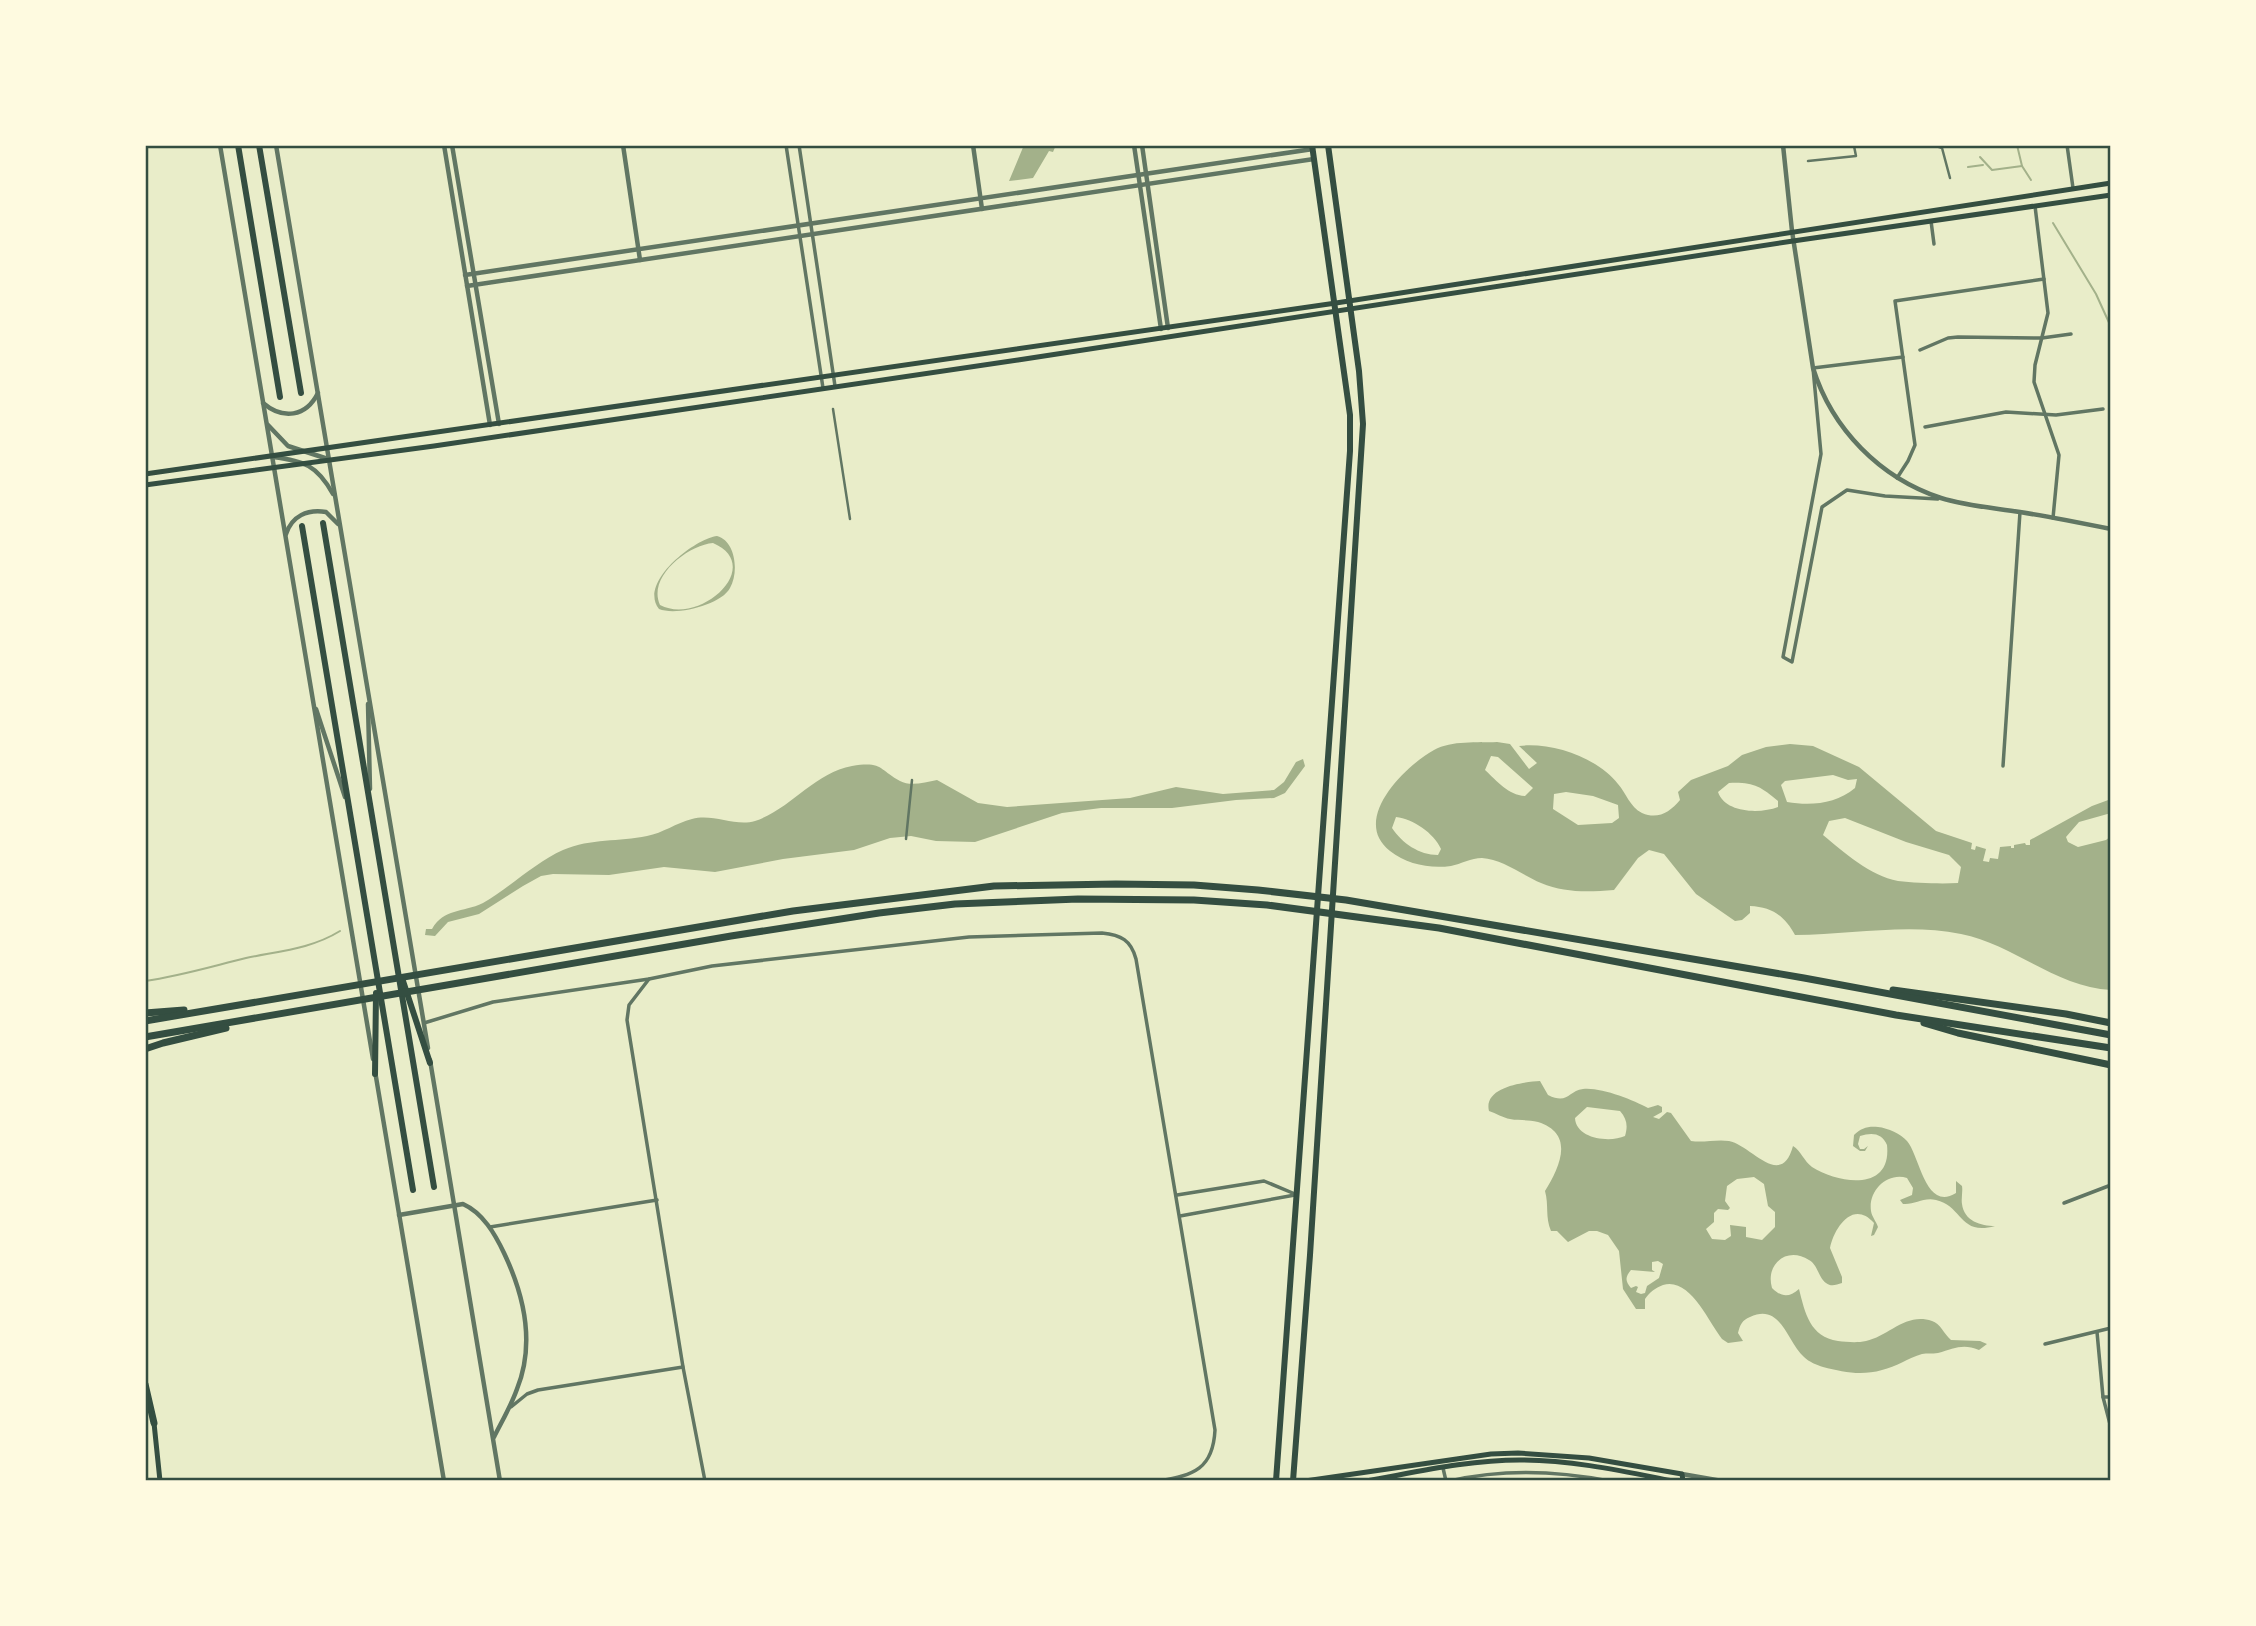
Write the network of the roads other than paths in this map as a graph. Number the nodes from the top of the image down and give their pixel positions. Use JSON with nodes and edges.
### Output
{"nodes":[{"id":1,"x":220,"y":145,"type":"edge"},
{"id":2,"x":238,"y":145,"type":"edge"},
{"id":3,"x":259,"y":145,"type":"edge"},
{"id":4,"x":276,"y":145,"type":"edge"},
{"id":5,"x":444,"y":145,"type":"edge"},
{"id":6,"x":452,"y":145,"type":"edge"},
{"id":7,"x":623,"y":145,"type":"edge"},
{"id":8,"x":786,"y":145,"type":"edge"},
{"id":9,"x":799,"y":145,"type":"edge"},
{"id":10,"x":973,"y":145,"type":"edge"},
{"id":11,"x":1134,"y":145,"type":"edge"},
{"id":12,"x":1142,"y":145,"type":"edge"},
{"id":13,"x":1328,"y":145,"type":"edge"},
{"id":14,"x":1783,"y":145,"type":"edge"},
{"id":15,"x":1869,"y":145,"type":"edge"},
{"id":16,"x":1933,"y":145,"type":"edge"},
{"id":17,"x":2067,"y":145,"type":"edge"},
{"id":18,"x":1313,"y":147,"type":"edge"},
{"id":19,"x":1314,"y":159,"type":"junction"},
{"id":20,"x":1808,"y":161,"type":"dead end"},
{"id":21,"x":1146,"y":173,"type":"junction"},
{"id":22,"x":1138,"y":174,"type":"junction"},
{"id":23,"x":1950,"y":178,"type":"dead end"},
{"id":24,"x":2111,"y":183,"type":"edge"},
{"id":25,"x":1147,"y":184,"type":"junction"},
{"id":26,"x":1140,"y":185,"type":"junction"},
{"id":27,"x":2073,"y":188,"type":"junction"},
{"id":28,"x":2111,"y":195,"type":"edge"},
{"id":29,"x":981,"y":198,"type":"junction"},
{"id":30,"x":2035,"y":206,"type":"junction"},
{"id":31,"x":982,"y":209,"type":"junction"},
{"id":32,"x":1931,"y":221,"type":"junction"},
{"id":33,"x":810,"y":223,"type":"junction"},
{"id":34,"x":798,"y":225,"type":"junction"},
{"id":35,"x":1792,"y":231,"type":"junction"},
{"id":36,"x":812,"y":234,"type":"junction"},
{"id":37,"x":800,"y":236,"type":"junction"},
{"id":38,"x":1793,"y":241,"type":"junction"},
{"id":39,"x":1934,"y":244,"type":"dead end"},
{"id":40,"x":638,"y":249,"type":"junction"},
{"id":41,"x":639,"y":260,"type":"junction"},
{"id":42,"x":474,"y":274,"type":"junction"},
{"id":43,"x":465,"y":275,"type":"junction"},
{"id":44,"x":2044,"y":279,"type":"junction"},
{"id":45,"x":475,"y":285,"type":"junction"},
{"id":46,"x":467,"y":286,"type":"junction"},
{"id":47,"x":1350,"y":300,"type":"junction"},
{"id":48,"x":1336,"y":307,"type":"junction"},
{"id":49,"x":1351,"y":308,"type":"junction"},
{"id":50,"x":1164,"y":328,"type":"junction"},
{"id":51,"x":2071,"y":334,"type":"dead end"},
{"id":52,"x":2042,"y":338,"type":"junction"},
{"id":53,"x":1920,"y":350,"type":"dead end"},
{"id":54,"x":1903,"y":357,"type":"junction"},
{"id":55,"x":1813,"y":368,"type":"junction"},
{"id":56,"x":834,"y":376,"type":"junction"},
{"id":57,"x":822,"y":377,"type":"junction"},
{"id":58,"x":835,"y":386,"type":"junction"},
{"id":59,"x":823,"y":388,"type":"junction"},
{"id":60,"x":301,"y":393,"type":"dead end"},
{"id":61,"x":318,"y":393,"type":"junction"},
{"id":62,"x":280,"y":397,"type":"dead end"},
{"id":63,"x":263,"y":402,"type":"junction"},
{"id":64,"x":833,"y":409,"type":"dead end"},
{"id":65,"x":2103,"y":409,"type":"dead end"},
{"id":66,"x":2044,"y":414,"type":"junction"},
{"id":67,"x":266,"y":424,"type":"junction"},
{"id":68,"x":499,"y":424,"type":"junction"},
{"id":69,"x":490,"y":425,"type":"junction"},
{"id":70,"x":1925,"y":427,"type":"dead end"},
{"id":71,"x":327,"y":449,"type":"junction"},
{"id":72,"x":302,"y":452,"type":"junction"},
{"id":73,"x":272,"y":456,"type":"junction"},
{"id":74,"x":329,"y":459,"type":"junction"},
{"id":75,"x":304,"y":463,"type":"junction"},
{"id":76,"x":274,"y":467,"type":"junction"},
{"id":77,"x":145,"y":474,"type":"edge"},
{"id":78,"x":1897,"y":478,"type":"junction"},
{"id":79,"x":145,"y":485,"type":"edge"},
{"id":80,"x":334,"y":496,"type":"junction"},
{"id":81,"x":1943,"y":499,"type":"junction"},
{"id":82,"x":2020,"y":512,"type":"junction"},
{"id":83,"x":2053,"y":518,"type":"junction"},
{"id":84,"x":850,"y":519,"type":"dead end"},
{"id":85,"x":323,"y":523,"type":"dead end"},
{"id":86,"x":302,"y":526,"type":"dead end"},
{"id":87,"x":341,"y":527,"type":"junction"},
{"id":88,"x":2111,"y":528,"type":"edge"},
{"id":89,"x":285,"y":535,"type":"junction"},
{"id":90,"x":367,"y":687,"type":"junction"},
{"id":91,"x":312,"y":695,"type":"junction"},
{"id":92,"x":2003,"y":766,"type":"dead end"},
{"id":93,"x":912,"y":780,"type":"dead end"},
{"id":94,"x":370,"y":808,"type":"junction"},
{"id":95,"x":349,"y":811,"type":"junction"},
{"id":96,"x":906,"y":839,"type":"dead end"},
{"id":97,"x":396,"y":963,"type":"junction"},
{"id":98,"x":376,"y":966,"type":"junction"},
{"id":99,"x":1804,"y":978,"type":"junction"},
{"id":100,"x":649,"y":979,"type":"junction"},
{"id":101,"x":220,"y":1008,"type":"junction"},
{"id":102,"x":145,"y":1013,"type":"edge"},
{"id":103,"x":279,"y":1014,"type":"junction"},
{"id":104,"x":1896,"y":1015,"type":"junction"},
{"id":105,"x":145,"y":1021,"type":"edge"},
{"id":106,"x":424,"y":1023,"type":"junction"},
{"id":107,"x":2111,"y":1023,"type":"edge"},
{"id":108,"x":2111,"y":1035,"type":"edge"},
{"id":109,"x":145,"y":1037,"type":"edge"},
{"id":110,"x":2108,"y":1048,"type":"edge"},
{"id":111,"x":145,"y":1049,"type":"edge"},
{"id":112,"x":430,"y":1063,"type":"junction"},
{"id":113,"x":2111,"y":1065,"type":"edge"},
{"id":114,"x":375,"y":1074,"type":"junction"},
{"id":115,"x":2111,"y":1185,"type":"edge"},
{"id":116,"x":434,"y":1187,"type":"dead end"},
{"id":117,"x":413,"y":1190,"type":"dead end"},
{"id":118,"x":1177,"y":1195,"type":"junction"},
{"id":119,"x":1297,"y":1195,"type":"junction"},
{"id":120,"x":657,"y":1200,"type":"junction"},
{"id":121,"x":2064,"y":1203,"type":"dead end"},
{"id":122,"x":454,"y":1206,"type":"junction"},
{"id":123,"x":399,"y":1215,"type":"junction"},
{"id":124,"x":1180,"y":1216,"type":"junction"},
{"id":125,"x":489,"y":1227,"type":"junction"},
{"id":126,"x":2111,"y":1328,"type":"edge"},
{"id":127,"x":2097,"y":1332,"type":"junction"},
{"id":128,"x":2045,"y":1344,"type":"dead end"},
{"id":129,"x":683,"y":1367,"type":"junction"},
{"id":130,"x":145,"y":1384,"type":"edge"},
{"id":131,"x":2111,"y":1396,"type":"edge"},
{"id":132,"x":2103,"y":1397,"type":"junction"},
{"id":133,"x":508,"y":1410,"type":"junction"},
{"id":134,"x":154,"y":1423,"type":"joint"},
{"id":135,"x":2111,"y":1428,"type":"edge"},
{"id":136,"x":493,"y":1438,"type":"junction"},
{"id":137,"x":1443,"y":1468,"type":"junction"},
{"id":138,"x":1672,"y":1473,"type":"junction"},
{"id":139,"x":1683,"y":1477,"type":"edge"},
{"id":140,"x":160,"y":1481,"type":"edge"},
{"id":141,"x":444,"y":1481,"type":"edge"},
{"id":142,"x":500,"y":1481,"type":"edge"},
{"id":143,"x":705,"y":1481,"type":"edge"},
{"id":144,"x":1160,"y":1481,"type":"edge"},
{"id":145,"x":1276,"y":1481,"type":"edge"},
{"id":146,"x":1293,"y":1481,"type":"edge"},
{"id":147,"x":1305,"y":1481,"type":"edge"},
{"id":148,"x":1366,"y":1481,"type":"edge"},
{"id":149,"x":1448,"y":1481,"type":"edge"},
{"id":150,"x":1609,"y":1481,"type":"edge"},
{"id":151,"x":1673,"y":1481,"type":"edge"},
{"id":152,"x":1722,"y":1481,"type":"edge"}],
"edges":[{"from":1,"to":63,"type":"street"},
{"from":2,"to":62,"type":"main road"},
{"from":3,"to":60,"type":"main road"},
{"from":4,"to":61,"type":"street"},
{"from":5,"to":43,"type":"street"},
{"from":6,"to":42,"type":"street"},
{"from":7,"to":40,"type":"street"},
{"from":8,"to":34,"type":"street"},
{"from":9,"to":33,"type":"street"},
{"from":10,"to":29,"type":"street"},
{"from":11,"to":22,"type":"street"},
{"from":12,"to":21,"type":"street"},
{"from":13,"to":47,"type":"main road"},
{"from":14,"to":35,"type":"street"},
{"from":15,"to":20,"type":"street"},
{"from":16,"to":23,"type":"street"},
{"from":17,"to":27,"type":"street"},
{"from":18,"to":19,"type":"main road"},
{"from":18,"to":21,"type":"street"},
{"from":19,"to":25,"type":"street"},
{"from":19,"to":48,"type":"main road"},
{"from":21,"to":22,"type":"street"},
{"from":21,"to":25,"type":"street"},
{"from":22,"to":26,"type":"street"},
{"from":22,"to":29,"type":"street"},
{"from":24,"to":27,"type":"main road"},
{"from":25,"to":26,"type":"street"},
{"from":25,"to":50,"type":"street"},
{"from":26,"to":31,"type":"street"},
{"from":26,"to":50,"type":"street"},
{"from":27,"to":35,"type":"main road"},
{"from":28,"to":30,"type":"main road"},
{"from":29,"to":31,"type":"street"},
{"from":29,"to":33,"type":"street"},
{"from":30,"to":32,"type":"main road"},
{"from":30,"to":44,"type":"street"},
{"from":31,"to":36,"type":"street"},
{"from":32,"to":38,"type":"main road"},
{"from":32,"to":39,"type":"street"},
{"from":33,"to":34,"type":"street"},
{"from":33,"to":36,"type":"street"},
{"from":34,"to":37,"type":"street"},
{"from":34,"to":40,"type":"street"},
{"from":35,"to":38,"type":"street"},
{"from":35,"to":47,"type":"main road"},
{"from":36,"to":37,"type":"street"},
{"from":36,"to":56,"type":"street"},
{"from":37,"to":41,"type":"street"},
{"from":37,"to":57,"type":"street"},
{"from":38,"to":49,"type":"main road"},
{"from":38,"to":55,"type":"street"},
{"from":40,"to":41,"type":"street"},
{"from":40,"to":42,"type":"street"},
{"from":41,"to":45,"type":"street"},
{"from":42,"to":43,"type":"street"},
{"from":42,"to":45,"type":"street"},
{"from":43,"to":46,"type":"street"},
{"from":44,"to":52,"type":"street"},
{"from":44,"to":54,"type":"street"},
{"from":45,"to":46,"type":"street"},
{"from":45,"to":68,"type":"street"},
{"from":46,"to":69,"type":"street"},
{"from":47,"to":48,"type":"main road"},
{"from":47,"to":49,"type":"main road"},
{"from":48,"to":49,"type":"main road"},
{"from":48,"to":50,"type":"main road"},
{"from":48,"to":58,"type":"main road"},
{"from":48,"to":119,"type":"main road"},
{"from":49,"to":146,"type":"main road"},
{"from":50,"to":56,"type":"main road"},
{"from":51,"to":52,"type":"street"},
{"from":52,"to":53,"type":"street"},
{"from":52,"to":66,"type":"street"},
{"from":54,"to":55,"type":"street"},
{"from":54,"to":78,"type":"street"},
{"from":55,"to":78,"type":"street"},
{"from":55,"to":81,"type":"street"},
{"from":56,"to":57,"type":"main road"},
{"from":56,"to":58,"type":"street"},
{"from":57,"to":59,"type":"street"},
{"from":57,"to":68,"type":"main road"},
{"from":58,"to":59,"type":"main road"},
{"from":59,"to":74,"type":"main road"},
{"from":61,"to":63,"type":"street"},
{"from":61,"to":71,"type":"street"},
{"from":63,"to":67,"type":"street"},
{"from":64,"to":84,"type":"street"},
{"from":65,"to":66,"type":"street"},
{"from":66,"to":70,"type":"street"},
{"from":66,"to":83,"type":"street"},
{"from":67,"to":72,"type":"street"},
{"from":67,"to":73,"type":"street"},
{"from":68,"to":69,"type":"main road"},
{"from":69,"to":71,"type":"main road"},
{"from":71,"to":72,"type":"main road"},
{"from":71,"to":74,"type":"street"},
{"from":72,"to":73,"type":"main road"},
{"from":72,"to":74,"type":"street"},
{"from":73,"to":75,"type":"street"},
{"from":73,"to":76,"type":"street"},
{"from":73,"to":77,"type":"main road"},
{"from":74,"to":75,"type":"main road"},
{"from":74,"to":80,"type":"street"},
{"from":75,"to":76,"type":"main road"},
{"from":75,"to":80,"type":"street"},
{"from":76,"to":79,"type":"main road"},
{"from":76,"to":89,"type":"street"},
{"from":78,"to":81,"type":"street"},
{"from":80,"to":87,"type":"street"},
{"from":81,"to":82,"type":"street"},
{"from":82,"to":83,"type":"street"},
{"from":82,"to":92,"type":"street"},
{"from":83,"to":88,"type":"street"},
{"from":85,"to":94,"type":"main road"},
{"from":86,"to":95,"type":"main road"},
{"from":87,"to":89,"type":"street"},
{"from":87,"to":90,"type":"street"},
{"from":89,"to":91,"type":"street"},
{"from":90,"to":94,"type":"street"},
{"from":90,"to":106,"type":"street"},
{"from":91,"to":95,"type":"street"},
{"from":91,"to":114,"type":"street"},
{"from":93,"to":96,"type":"street"},
{"from":94,"to":97,"type":"main road"},
{"from":95,"to":98,"type":"main road"},
{"from":97,"to":112,"type":"main road"},
{"from":97,"to":116,"type":"main road"},
{"from":98,"to":114,"type":"main road"},
{"from":98,"to":117,"type":"main road"},
{"from":99,"to":101,"type":"highway"},
{"from":99,"to":107,"type":"highway"},
{"from":99,"to":108,"type":"highway"},
{"from":100,"to":106,"type":"street"},
{"from":100,"to":118,"type":"street"},
{"from":100,"to":120,"type":"street"},
{"from":101,"to":102,"type":"highway"},
{"from":101,"to":105,"type":"highway"},
{"from":103,"to":104,"type":"highway"},
{"from":103,"to":109,"type":"highway"},
{"from":103,"to":111,"type":"highway"},
{"from":104,"to":110,"type":"highway"},
{"from":104,"to":113,"type":"highway"},
{"from":106,"to":112,"type":"street"},
{"from":112,"to":122,"type":"street"},
{"from":114,"to":123,"type":"street"},
{"from":115,"to":121,"type":"street"},
{"from":118,"to":119,"type":"street"},
{"from":118,"to":124,"type":"street"},
{"from":119,"to":124,"type":"street"},
{"from":119,"to":145,"type":"main road"},
{"from":120,"to":125,"type":"street"},
{"from":120,"to":129,"type":"street"},
{"from":122,"to":123,"type":"street"},
{"from":122,"to":125,"type":"street"},
{"from":122,"to":136,"type":"street"},
{"from":123,"to":141,"type":"street"},
{"from":124,"to":144,"type":"street"},
{"from":125,"to":133,"type":"street"},
{"from":126,"to":127,"type":"street"},
{"from":127,"to":128,"type":"street"},
{"from":127,"to":132,"type":"street"},
{"from":129,"to":133,"type":"street"},
{"from":129,"to":143,"type":"street"},
{"from":130,"to":134,"type":"highway"},
{"from":131,"to":132,"type":"street"},
{"from":132,"to":135,"type":"street"},
{"from":133,"to":136,"type":"street"},
{"from":134,"to":140,"type":"main road"},
{"from":136,"to":142,"type":"street"},
{"from":137,"to":148,"type":"main road"},
{"from":137,"to":149,"type":"street"},
{"from":137,"to":151,"type":"main road"},
{"from":138,"to":139,"type":"main road"},
{"from":138,"to":147,"type":"main road"},
{"from":138,"to":151,"type":"main road"},
{"from":139,"to":152,"type":"street"},
{"from":149,"to":150,"type":"street"}]}
